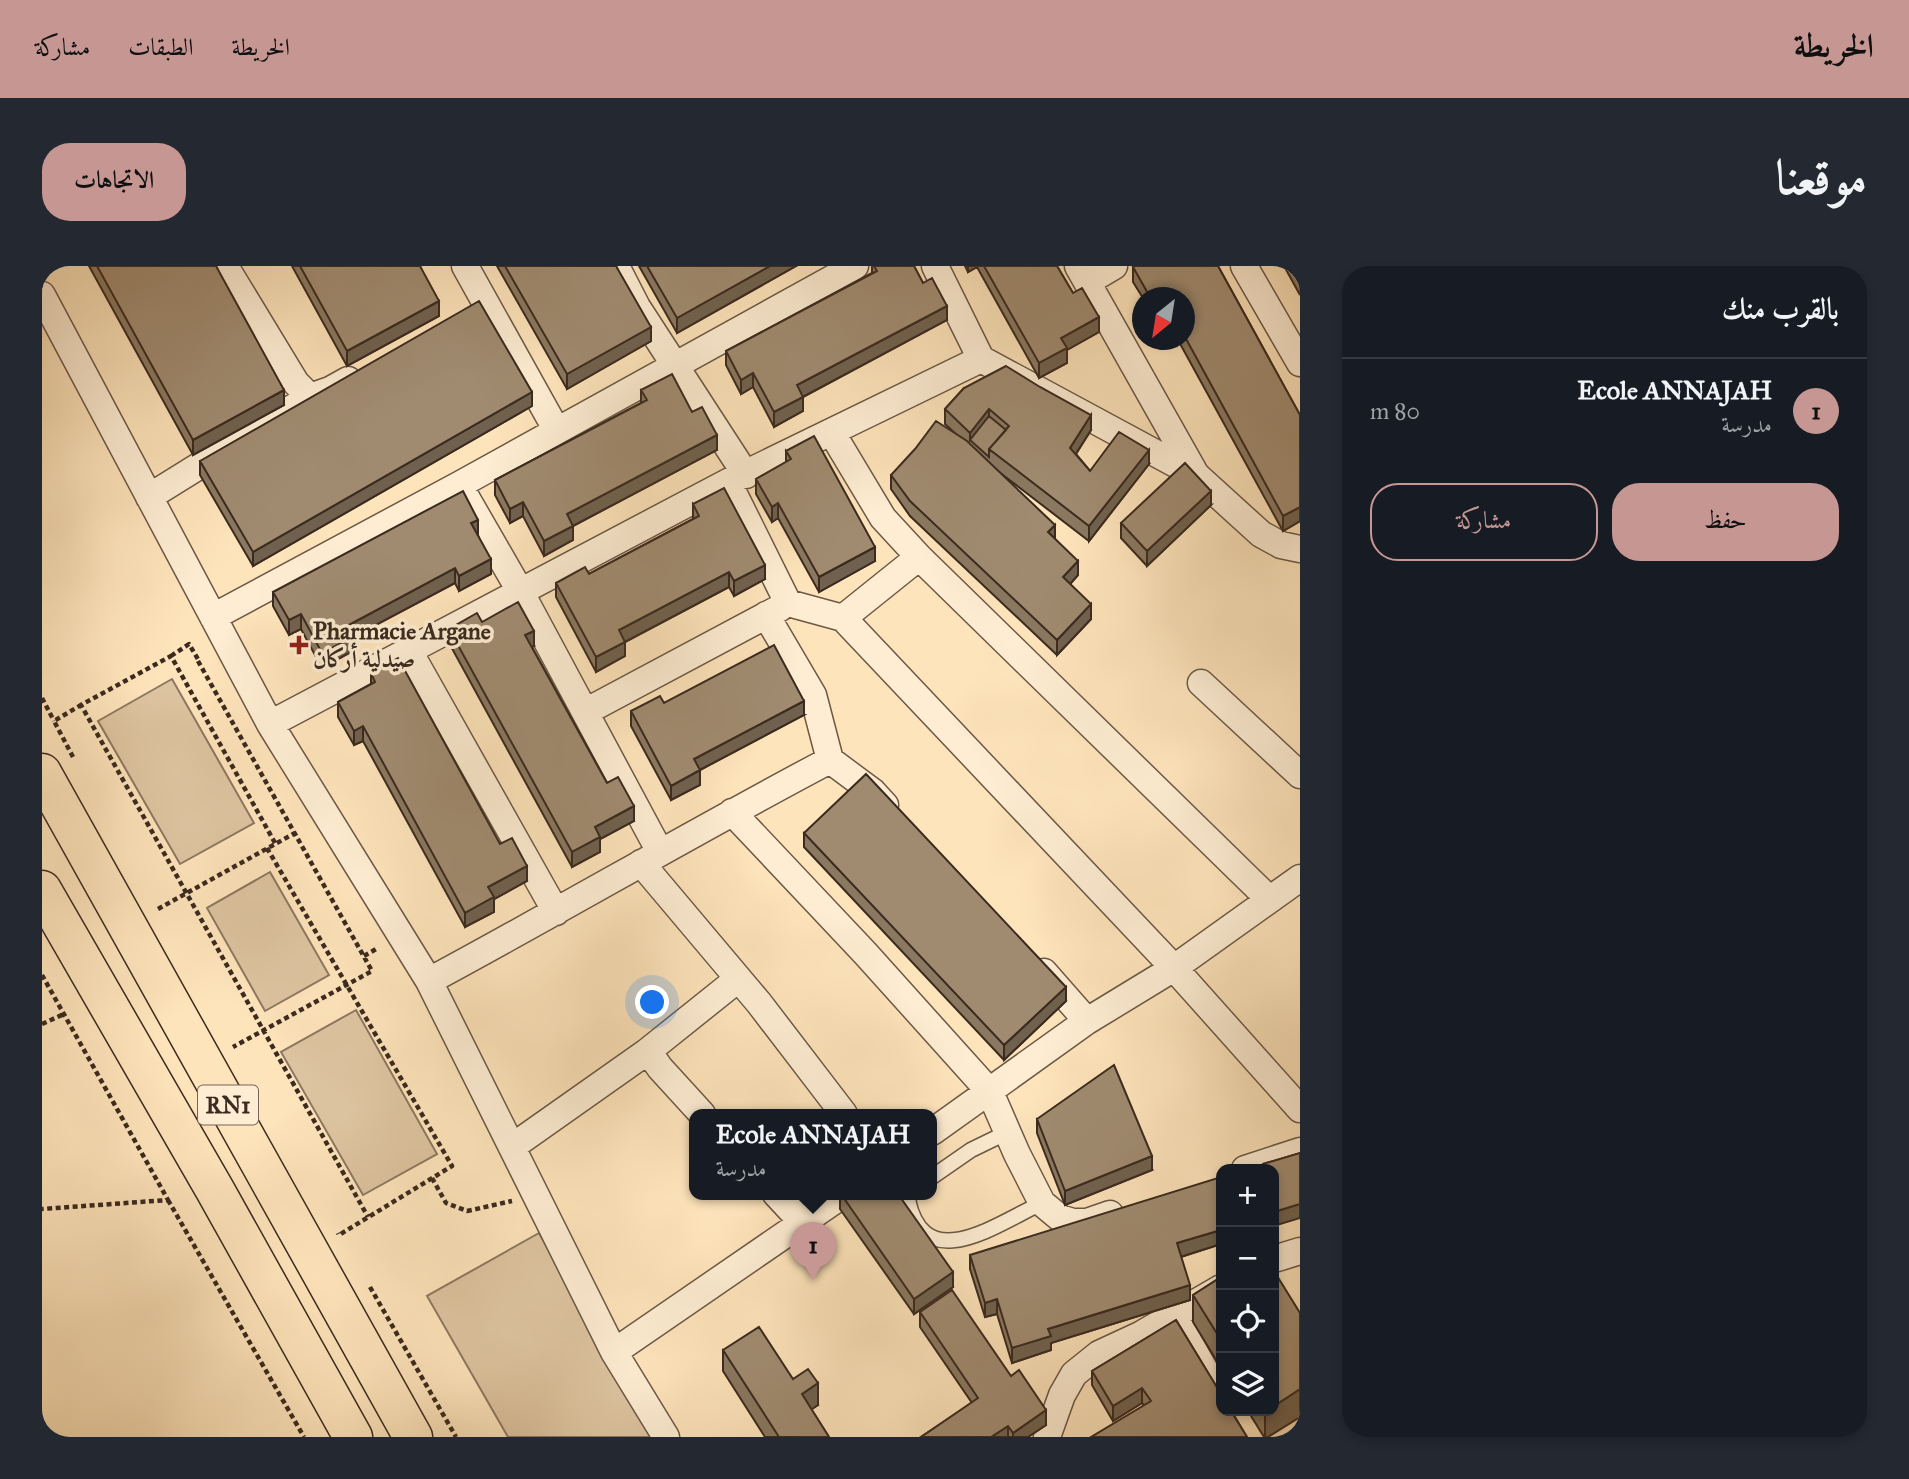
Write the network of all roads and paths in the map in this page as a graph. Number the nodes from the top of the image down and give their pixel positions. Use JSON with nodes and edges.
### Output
{"nodes":[{"id":1,"x":225,"y":266,"type":"edge"},
{"id":2,"x":466,"y":266,"type":"edge"},
{"id":3,"x":616,"y":266,"type":"edge"},
{"id":4,"x":855,"y":266,"type":"edge"},
{"id":5,"x":935,"y":266,"type":"edge"},
{"id":6,"x":1114,"y":266,"type":"edge"},
{"id":7,"x":1244,"y":266,"type":"edge"},
{"id":8,"x":1082,"y":274,"type":"edge"},
{"id":9,"x":42,"y":295,"type":"edge"},
{"id":10,"x":485,"y":303,"type":"junction"},
{"id":11,"x":461,"y":316,"type":"edge"},
{"id":12,"x":981,"y":359,"type":"junction"},
{"id":13,"x":1300,"y":363,"type":"edge"},
{"id":14,"x":677,"y":366,"type":"junction"},
{"id":15,"x":366,"y":370,"type":"edge"},
{"id":16,"x":310,"y":397,"type":"junction"},
{"id":17,"x":557,"y":431,"type":"junction"},
{"id":18,"x":832,"y":433,"type":"junction"},
{"id":19,"x":1196,"y":475,"type":"junction"},
{"id":20,"x":737,"y":478,"type":"junction"},
{"id":21,"x":459,"y":485,"type":"junction"},
{"id":22,"x":149,"y":498,"type":"junction"},
{"id":23,"x":1300,"y":549,"type":"edge"},
{"id":24,"x":919,"y":558,"type":"junction"},
{"id":25,"x":520,"y":591,"type":"junction"},
{"id":26,"x":777,"y":609,"type":"junction"},
{"id":27,"x":213,"y":617,"type":"junction"},
{"id":28,"x":843,"y":618,"type":"junction"},
{"id":29,"x":409,"y":651,"type":"junction"},
{"id":30,"x":198,"y":661,"type":"dead end"},
{"id":31,"x":1201,"y":683,"type":"dead end"},
{"id":32,"x":42,"y":698,"type":"edge"},
{"id":33,"x":585,"y":712,"type":"junction"},
{"id":34,"x":54,"y":721,"type":"dead end"},
{"id":35,"x":270,"y":724,"type":"junction"},
{"id":36,"x":830,"y":760,"type":"junction"},
{"id":37,"x":42,"y":773,"type":"edge"},
{"id":38,"x":1300,"y":775,"type":"edge"},
{"id":39,"x":732,"y":812,"type":"junction"},
{"id":40,"x":903,"y":826,"type":"edge"},
{"id":41,"x":295,"y":833,"type":"junction"},
{"id":42,"x":275,"y":843,"type":"junction"},
{"id":43,"x":267,"y":848,"type":"junction"},
{"id":44,"x":651,"y":858,"type":"junction"},
{"id":45,"x":1300,"y":878,"type":"edge"},
{"id":46,"x":42,"y":890,"type":"edge"},
{"id":47,"x":186,"y":893,"type":"junction"},
{"id":48,"x":1269,"y":899,"type":"junction"},
{"id":49,"x":158,"y":909,"type":"dead end"},
{"id":50,"x":556,"y":912,"type":"junction"},
{"id":51,"x":1031,"y":958,"type":"edge"},
{"id":52,"x":1174,"y":968,"type":"junction"},
{"id":53,"x":42,"y":975,"type":"edge"},
{"id":54,"x":738,"y":979,"type":"junction"},
{"id":55,"x":429,"y":981,"type":"junction"},
{"id":56,"x":346,"y":985,"type":"junction"},
{"id":57,"x":64,"y":1014,"type":"junction"},
{"id":58,"x":1087,"y":1021,"type":"junction"},
{"id":59,"x":42,"y":1024,"type":"edge"},
{"id":60,"x":263,"y":1029,"type":"junction"},
{"id":61,"x":233,"y":1047,"type":"dead end"},
{"id":62,"x":648,"y":1051,"type":"junction"},
{"id":63,"x":990,"y":1091,"type":"junction"},
{"id":64,"x":697,"y":1109,"type":"edge"},
{"id":65,"x":840,"y":1109,"type":"edge"},
{"id":66,"x":1300,"y":1109,"type":"edge"},
{"id":67,"x":937,"y":1128,"type":"edge"},
{"id":68,"x":1008,"y":1132,"type":"junction"},
{"id":69,"x":512,"y":1147,"type":"junction"},
{"id":70,"x":1300,"y":1151,"type":"edge"},
{"id":71,"x":1260,"y":1164,"type":"edge"},
{"id":72,"x":937,"y":1174,"type":"edge"},
{"id":73,"x":432,"y":1178,"type":"junction"},
{"id":74,"x":535,"y":1198,"type":"junction"},
{"id":75,"x":168,"y":1200,"type":"junction"},
{"id":76,"x":782,"y":1200,"type":"edge"},
{"id":77,"x":836,"y":1200,"type":"edge"},
{"id":78,"x":908,"y":1200,"type":"edge"},
{"id":79,"x":1042,"y":1203,"type":"junction"},
{"id":80,"x":1136,"y":1206,"type":"edge"},
{"id":81,"x":42,"y":1209,"type":"edge"},
{"id":82,"x":368,"y":1217,"type":"junction"},
{"id":83,"x":803,"y":1223,"type":"junction"},
{"id":84,"x":334,"y":1227,"type":"dead end"},
{"id":85,"x":339,"y":1235,"type":"junction"},
{"id":86,"x":346,"y":1247,"type":"dead end"},
{"id":87,"x":1300,"y":1251,"type":"edge"},
{"id":88,"x":1279,"y":1266,"type":"edge"},
{"id":89,"x":367,"y":1282,"type":"dead end"},
{"id":90,"x":1218,"y":1290,"type":"edge"},
{"id":91,"x":1174,"y":1315,"type":"junction"},
{"id":92,"x":614,"y":1352,"type":"junction"},
{"id":93,"x":1216,"y":1390,"type":"edge"},
{"id":94,"x":304,"y":1437,"type":"edge"},
{"id":95,"x":353,"y":1437,"type":"edge"},
{"id":96,"x":413,"y":1437,"type":"edge"},
{"id":97,"x":456,"y":1437,"type":"edge"},
{"id":98,"x":666,"y":1437,"type":"edge"},
{"id":99,"x":1047,"y":1437,"type":"edge"}],
"edges":[{"from":1,"to":16,"type":"street"},
{"from":2,"to":10,"type":"street"},
{"from":3,"to":14,"type":"street"},
{"from":4,"to":14,"type":"street"},
{"from":5,"to":12,"type":"street"},
{"from":6,"to":8,"type":"street"},
{"from":7,"to":13,"type":"street"},
{"from":8,"to":19,"type":"street"},
{"from":9,"to":22,"type":"street"},
{"from":10,"to":11,"type":"street"},
{"from":10,"to":17,"type":"street"},
{"from":12,"to":18,"type":"street"},
{"from":12,"to":19,"type":"street"},
{"from":14,"to":17,"type":"street"},
{"from":14,"to":20,"type":"street"},
{"from":15,"to":16,"type":"street"},
{"from":16,"to":22,"type":"street"},
{"from":17,"to":21,"type":"street"},
{"from":18,"to":20,"type":"street"},
{"from":18,"to":24,"type":"street"},
{"from":19,"to":23,"type":"street"},
{"from":20,"to":25,"type":"street"},
{"from":20,"to":26,"type":"street"},
{"from":21,"to":25,"type":"street"},
{"from":21,"to":27,"type":"street"},
{"from":22,"to":27,"type":"street"},
{"from":24,"to":28,"type":"street"},
{"from":24,"to":48,"type":"street"},
{"from":25,"to":29,"type":"street"},
{"from":25,"to":33,"type":"street"},
{"from":26,"to":28,"type":"street"},
{"from":26,"to":33,"type":"street"},
{"from":26,"to":36,"type":"street"},
{"from":27,"to":35,"type":"street"},
{"from":28,"to":52,"type":"street"},
{"from":29,"to":35,"type":"street"},
{"from":29,"to":50,"type":"street"},
{"from":30,"to":41,"type":"path"},
{"from":31,"to":38,"type":"street"},
{"from":32,"to":34,"type":"path"},
{"from":33,"to":44,"type":"street"},
{"from":35,"to":55,"type":"street"},
{"from":36,"to":39,"type":"street"},
{"from":36,"to":40,"type":"street"},
{"from":37,"to":96,"type":"highway","number":"RN1"},
{"from":39,"to":44,"type":"street"},
{"from":39,"to":63,"type":"street"},
{"from":41,"to":42,"type":"path"},
{"from":41,"to":56,"type":"path"},
{"from":42,"to":43,"type":"path"},
{"from":42,"to":47,"type":"path"},
{"from":43,"to":47,"type":"path"},
{"from":43,"to":56,"type":"path"},
{"from":44,"to":50,"type":"street"},
{"from":44,"to":54,"type":"street"},
{"from":45,"to":48,"type":"street"},
{"from":46,"to":95,"type":"highway","number":"RN1"},
{"from":47,"to":49,"type":"path"},
{"from":47,"to":60,"type":"path"},
{"from":48,"to":52,"type":"street"},
{"from":50,"to":55,"type":"street"},
{"from":51,"to":58,"type":"street"},
{"from":52,"to":58,"type":"street"},
{"from":52,"to":66,"type":"street"},
{"from":53,"to":57,"type":"path"},
{"from":54,"to":62,"type":"street"},
{"from":54,"to":65,"type":"street"},
{"from":55,"to":69,"type":"street"},
{"from":56,"to":60,"type":"path"},
{"from":56,"to":73,"type":"path"},
{"from":57,"to":59,"type":"path"},
{"from":57,"to":75,"type":"path"},
{"from":58,"to":63,"type":"street"},
{"from":60,"to":61,"type":"path"},
{"from":60,"to":82,"type":"path"},
{"from":62,"to":64,"type":"street"},
{"from":62,"to":69,"type":"street"},
{"from":63,"to":67,"type":"street"},
{"from":63,"to":68,"type":"street"},
{"from":68,"to":72,"type":"lane"},
{"from":68,"to":79,"type":"street"},
{"from":69,"to":74,"type":"street"},
{"from":70,"to":71,"type":"street"},
{"from":73,"to":74,"type":"path"},
{"from":73,"to":82,"type":"path"},
{"from":74,"to":92,"type":"street"},
{"from":75,"to":81,"type":"path"},
{"from":75,"to":94,"type":"path"},
{"from":76,"to":83,"type":"street"},
{"from":77,"to":83,"type":"street"},
{"from":78,"to":79,"type":"lane"},
{"from":79,"to":80,"type":"street"},
{"from":82,"to":85,"type":"path"},
{"from":83,"to":92,"type":"street"},
{"from":84,"to":85,"type":"path"},
{"from":85,"to":86,"type":"path"},
{"from":87,"to":88,"type":"street"},
{"from":89,"to":97,"type":"path"},
{"from":90,"to":91,"type":"street"},
{"from":91,"to":93,"type":"street"},
{"from":91,"to":99,"type":"street"},
{"from":92,"to":98,"type":"street"}]}
